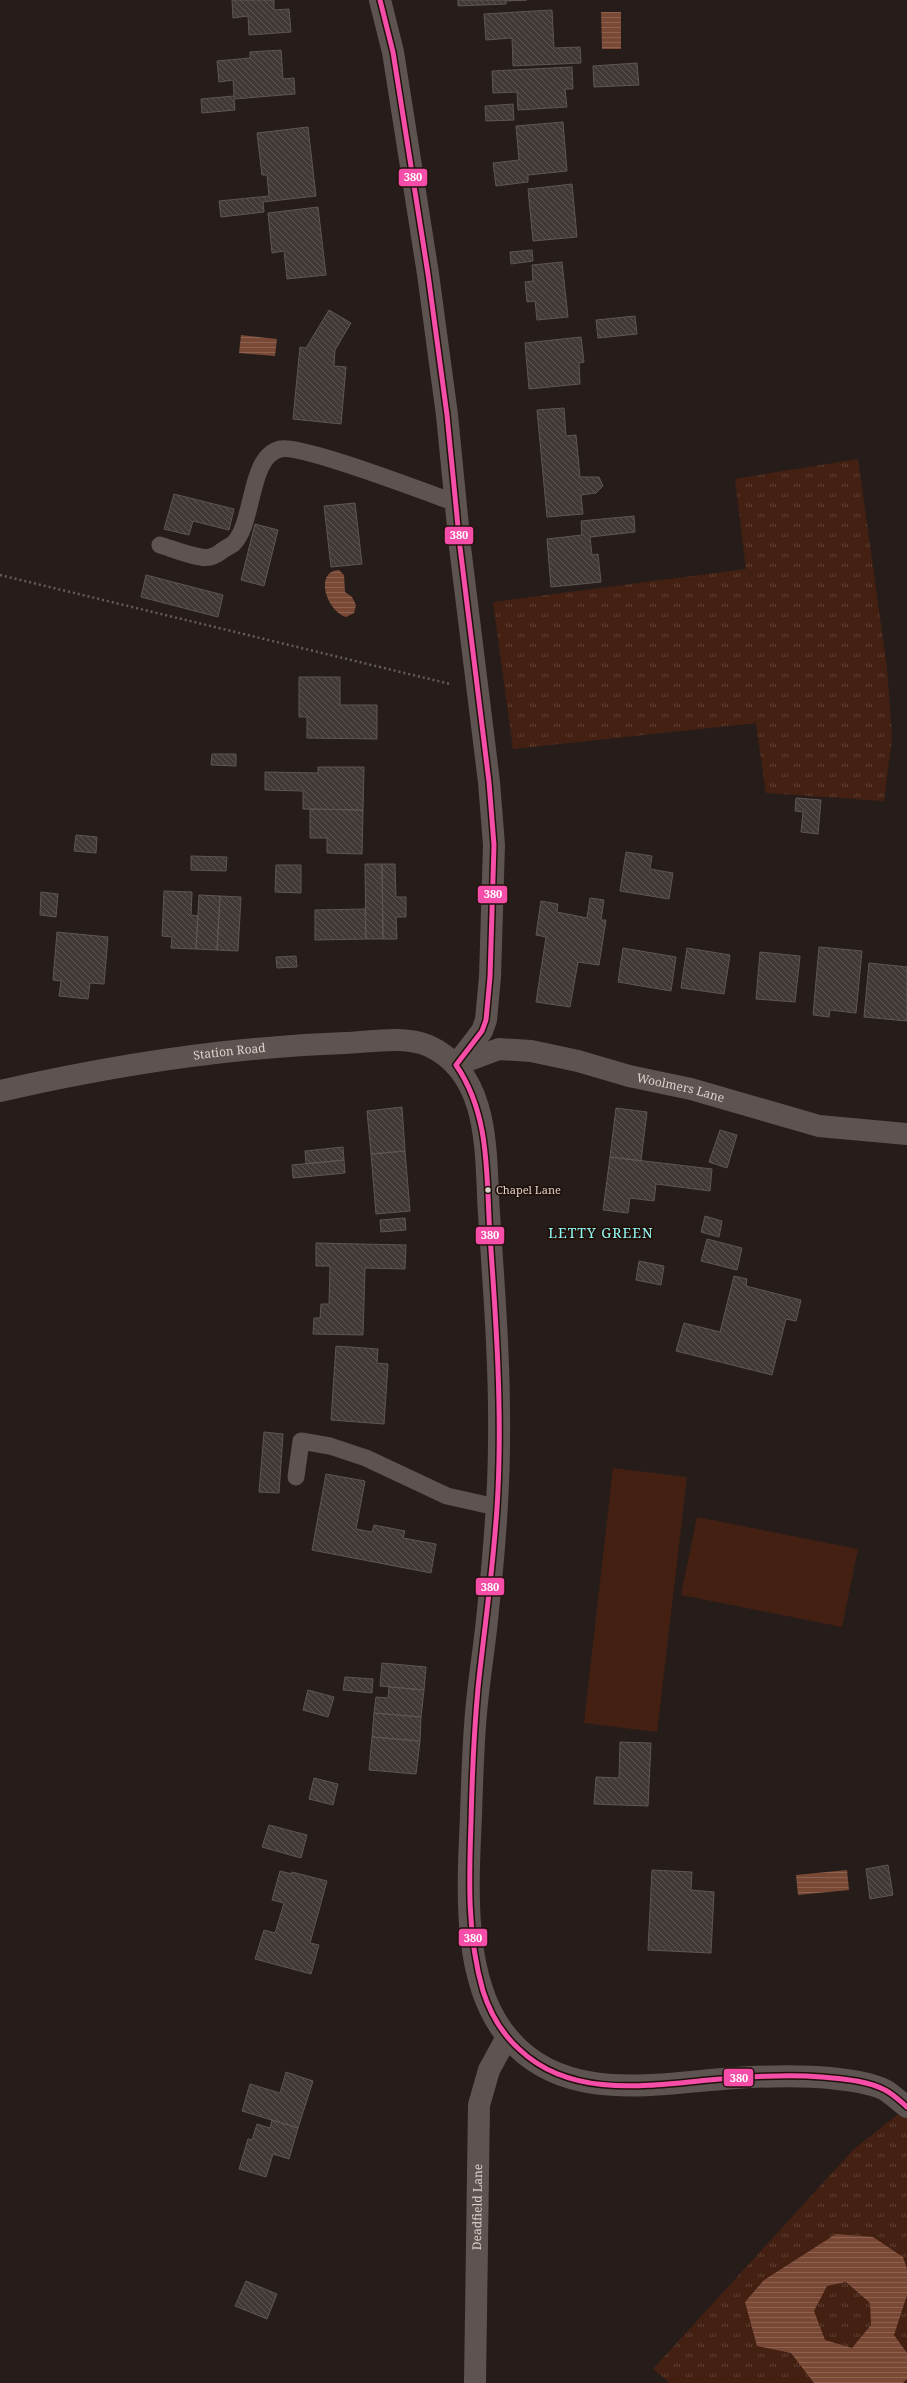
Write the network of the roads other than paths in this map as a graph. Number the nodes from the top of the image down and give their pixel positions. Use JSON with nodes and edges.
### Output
{"nodes":[{"id":1,"x":380,"y":0,"type":"edge"},
{"id":2,"x":456,"y":503,"type":"junction"},
{"id":3,"x":160,"y":545,"type":"dead end"},
{"id":4,"x":456,"y":1065,"type":"junction"},
{"id":5,"x":0,"y":1091,"type":"edge"},
{"id":6,"x":907,"y":1134,"type":"edge"},
{"id":7,"x":296,"y":1477,"type":"dead end"},
{"id":8,"x":496,"y":1507,"type":"junction"},
{"id":9,"x":507,"y":2037,"type":"junction"},
{"id":10,"x":907,"y":2107,"type":"edge"},
{"id":11,"x":475,"y":2383,"type":"edge"}],
"edges":[{"from":1,"to":2,"type":"street"},
{"from":2,"to":3,"type":"lane"},
{"from":2,"to":4,"type":"street"},
{"from":4,"to":5,"type":"street","name":"Station Road"},
{"from":4,"to":6,"type":"street","name":"Woolmers Lane"},
{"from":4,"to":8,"type":"street"},
{"from":7,"to":8,"type":"lane"},
{"from":8,"to":9,"type":"street"},
{"from":9,"to":10,"type":"street"},
{"from":9,"to":11,"type":"street","name":"Deadfield Lane"}]}
